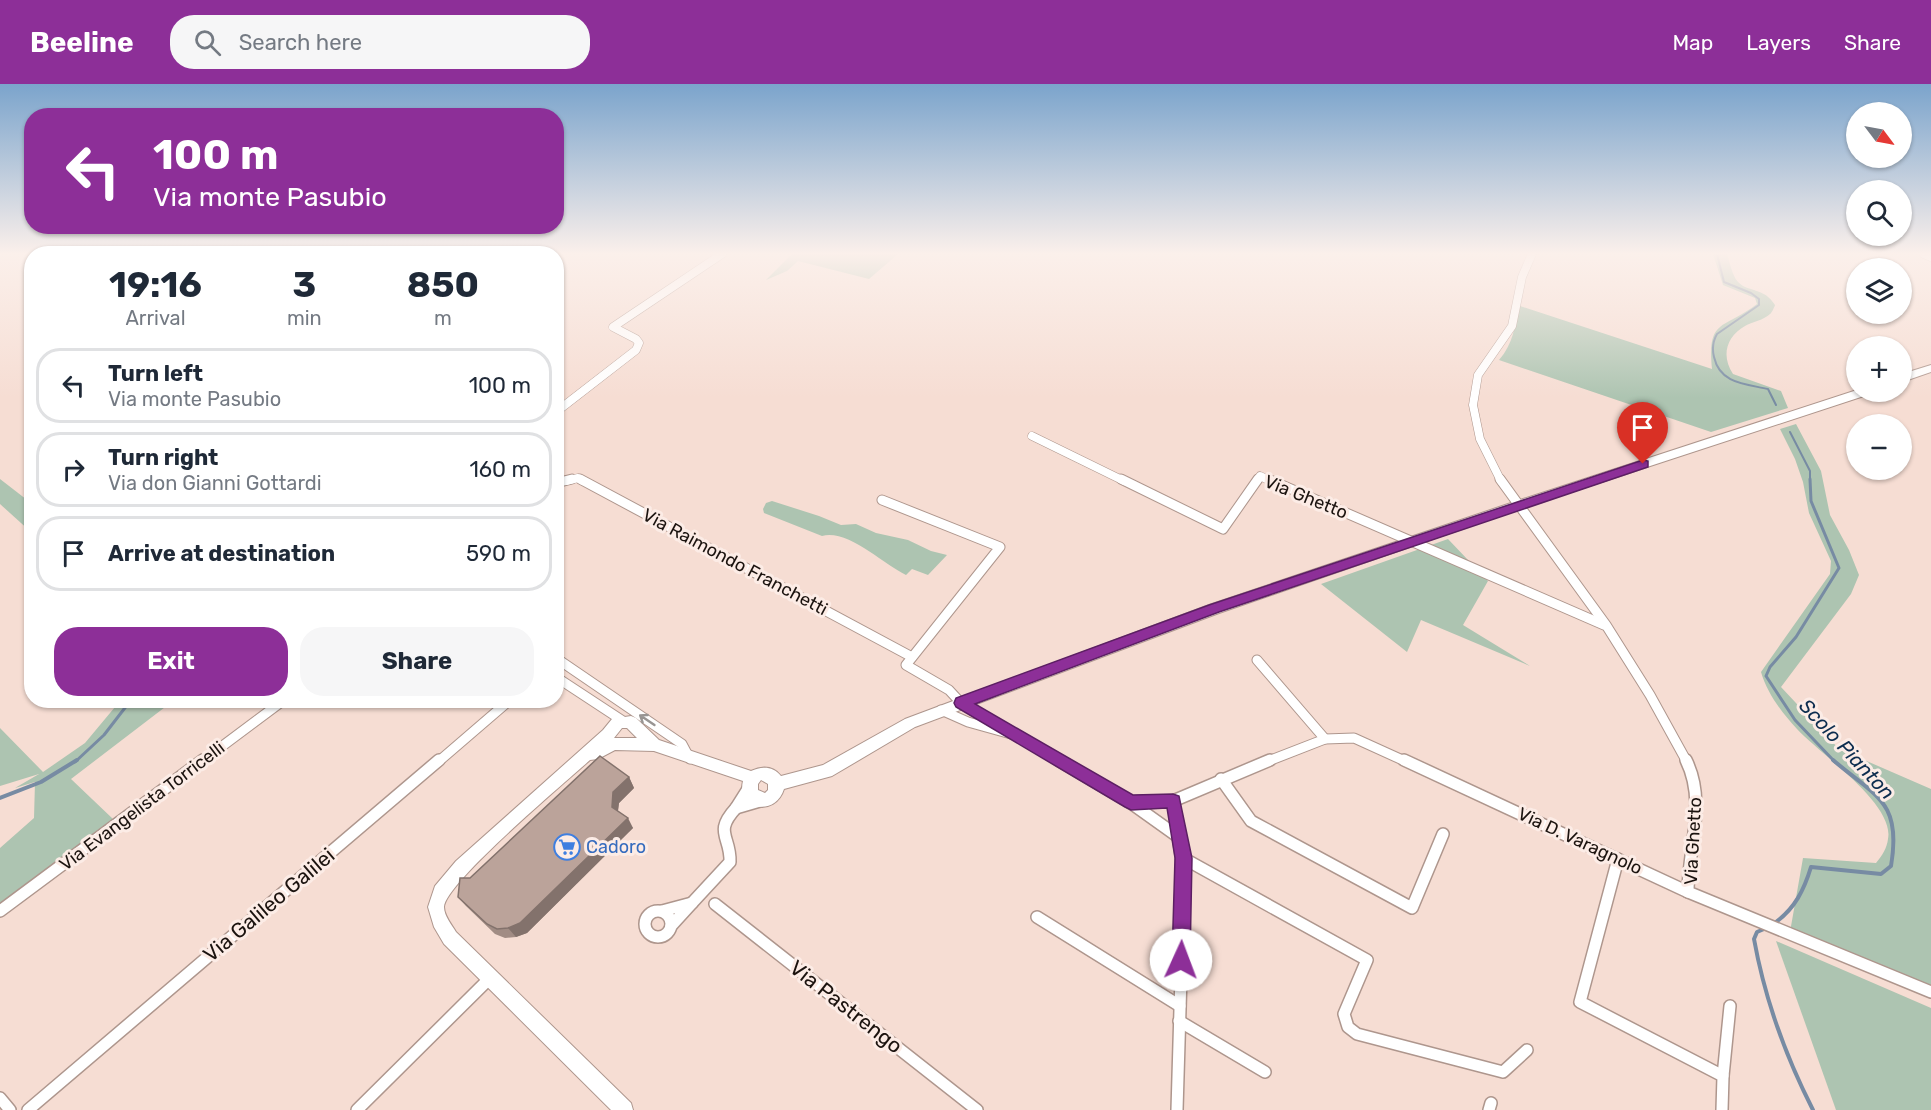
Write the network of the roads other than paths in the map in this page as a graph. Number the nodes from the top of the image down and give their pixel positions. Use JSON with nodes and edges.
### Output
{"nodes":[{"id":1,"x":651,"y":302,"type":"edge"},
{"id":2,"x":1517,"y":302,"type":"edge"},
{"id":3,"x":1931,"y":368,"type":"edge"},
{"id":4,"x":1931,"y":372,"type":"edge"},
{"id":5,"x":1912,"y":375,"type":"edge"},
{"id":6,"x":1912,"y":377,"type":"edge"},
{"id":7,"x":1846,"y":398,"type":"edge"},
{"id":8,"x":564,"y":406,"type":"edge"},
{"id":9,"x":1032,"y":436,"type":"dead end"},
{"id":10,"x":564,"y":481,"type":"edge"},
{"id":11,"x":882,"y":500,"type":"dead end"},
{"id":12,"x":1518,"y":505,"type":"junction"},
{"id":13,"x":1412,"y":541,"type":"junction"},
{"id":14,"x":1606,"y":626,"type":"junction"},
{"id":15,"x":912,"y":657,"type":"junction"},
{"id":16,"x":1257,"y":660,"type":"dead end"},
{"id":17,"x":564,"y":664,"type":"edge"},
{"id":18,"x":564,"y":683,"type":"edge"},
{"id":19,"x":961,"y":703,"type":"junction"},
{"id":20,"x":273,"y":708,"type":"edge"},
{"id":21,"x":501,"y":708,"type":"edge"},
{"id":22,"x":601,"y":708,"type":"junction"},
{"id":23,"x":941,"y":710,"type":"junction"},
{"id":24,"x":614,"y":732,"type":"junction"},
{"id":25,"x":1020,"y":735,"type":"junction"},
{"id":26,"x":634,"y":736,"type":"junction"},
{"id":27,"x":1325,"y":739,"type":"junction"},
{"id":28,"x":690,"y":759,"type":"junction"},
{"id":29,"x":1221,"y":779,"type":"junction"},
{"id":30,"x":751,"y":783,"type":"junction"},
{"id":31,"x":777,"y":784,"type":"junction"},
{"id":32,"x":765,"y":799,"type":"junction"},
{"id":33,"x":1173,"y":801,"type":"junction"},
{"id":34,"x":1131,"y":802,"type":"junction"},
{"id":35,"x":736,"y":808,"type":"junction"},
{"id":36,"x":1443,"y":834,"type":"dead end"},
{"id":37,"x":1179,"y":837,"type":"junction"},
{"id":38,"x":1184,"y":858,"type":"junction"},
{"id":39,"x":1618,"y":859,"type":"junction"},
{"id":40,"x":1688,"y":892,"type":"junction"},
{"id":41,"x":692,"y":903,"type":"junction"},
{"id":42,"x":715,"y":904,"type":"dead end"},
{"id":43,"x":0,"y":911,"type":"edge"},
{"id":44,"x":660,"y":911,"type":"junction"},
{"id":45,"x":1037,"y":917,"type":"dead end"},
{"id":46,"x":671,"y":926,"type":"junction"},
{"id":47,"x":491,"y":977,"type":"junction"},
{"id":48,"x":1931,"y":992,"type":"edge"},
{"id":49,"x":1179,"y":1006,"type":"junction"},
{"id":50,"x":1730,"y":1006,"type":"dead end"},
{"id":51,"x":1179,"y":1020,"type":"junction"},
{"id":52,"x":1527,"y":1050,"type":"dead end"},
{"id":53,"x":1265,"y":1072,"type":"dead end"},
{"id":54,"x":1724,"y":1076,"type":"junction"},
{"id":55,"x":0,"y":1098,"type":"edge"},
{"id":56,"x":9,"y":1110,"type":"edge"},
{"id":57,"x":28,"y":1110,"type":"edge"},
{"id":58,"x":357,"y":1110,"type":"edge"},
{"id":59,"x":624,"y":1110,"type":"edge"},
{"id":60,"x":977,"y":1110,"type":"edge"},
{"id":61,"x":1177,"y":1110,"type":"edge"},
{"id":62,"x":1722,"y":1110,"type":"edge"}],
"edges":[{"from":1,"to":8,"type":"street"},
{"from":2,"to":12,"type":"street","name":"Via Ghetto"},
{"from":3,"to":5,"type":"main road"},
{"from":4,"to":6,"type":"main road"},
{"from":7,"to":12,"type":"main road"},
{"from":9,"to":13,"type":"street","name":"Via Ghetto"},
{"from":10,"to":15,"type":"street","name":"Via Raimondo Franchetti"},
{"from":11,"to":15,"type":"street"},
{"from":12,"to":13,"type":"main road"},
{"from":12,"to":14,"type":"street","name":"Via Ghetto"},
{"from":13,"to":14,"type":"street","name":"Via Ghetto"},
{"from":13,"to":19,"type":"main road"},
{"from":14,"to":40,"type":"street","name":"Via Ghetto"},
{"from":15,"to":19,"type":"street"},
{"from":16,"to":27,"type":"street"},
{"from":28,"to":17,"type":"street","one_way":true},
{"from":18,"to":22,"type":"street"},
{"from":19,"to":23,"type":"main road"},
{"from":19,"to":25,"type":"street"},
{"from":20,"to":43,"type":"street","name":"Via Evangelista Torricelli"},
{"from":21,"to":57,"type":"street","name":"Via Galileo Galilei"},
{"from":22,"to":24,"type":"street"},
{"from":22,"to":24,"type":"street"},
{"from":23,"to":25,"type":"street"},
{"from":23,"to":31,"type":"main road"},
{"from":24,"to":26,"type":"main road"},
{"from":24,"to":26,"type":"main road"},
{"from":24,"to":47,"type":"main road"},
{"from":25,"to":34,"type":"street"},
{"from":26,"to":28,"type":"main road"},
{"from":27,"to":29,"type":"street"},
{"from":27,"to":39,"type":"street","name":"Via D. Varagnolo"},
{"from":28,"to":30,"type":"main road"},
{"from":29,"to":33,"type":"street"},
{"from":29,"to":36,"type":"street"},
{"from":30,"to":31,"type":"main road"},
{"from":30,"to":32,"type":"main road"},
{"from":30,"to":35,"type":"street"},
{"from":31,"to":32,"type":"main road"},
{"from":32,"to":35,"type":"street"},
{"from":33,"to":34,"type":"street"},
{"from":33,"to":37,"type":"street"},
{"from":34,"to":37,"type":"street"},
{"from":35,"to":41,"type":"street"},
{"from":37,"to":38,"type":"street"},
{"from":38,"to":49,"type":"street"},
{"from":38,"to":52,"type":"street"},
{"from":39,"to":40,"type":"street","name":"Via D. Varagnolo"},
{"from":39,"to":54,"type":"street"},
{"from":40,"to":48,"type":"street","name":"Via Ghetto"},
{"from":41,"to":44,"type":"street"},
{"from":41,"to":46,"type":"street"},
{"from":42,"to":60,"type":"street","name":"Via Pastrengo"},
{"from":44,"to":46,"type":"street"},
{"from":44,"to":46,"type":"street"},
{"from":45,"to":49,"type":"street"},
{"from":47,"to":58,"type":"street"},
{"from":47,"to":59,"type":"main road"},
{"from":49,"to":51,"type":"street"},
{"from":50,"to":54,"type":"street"},
{"from":51,"to":53,"type":"street"},
{"from":51,"to":61,"type":"street"},
{"from":54,"to":62,"type":"street"},
{"from":55,"to":56,"type":"street"}]}
